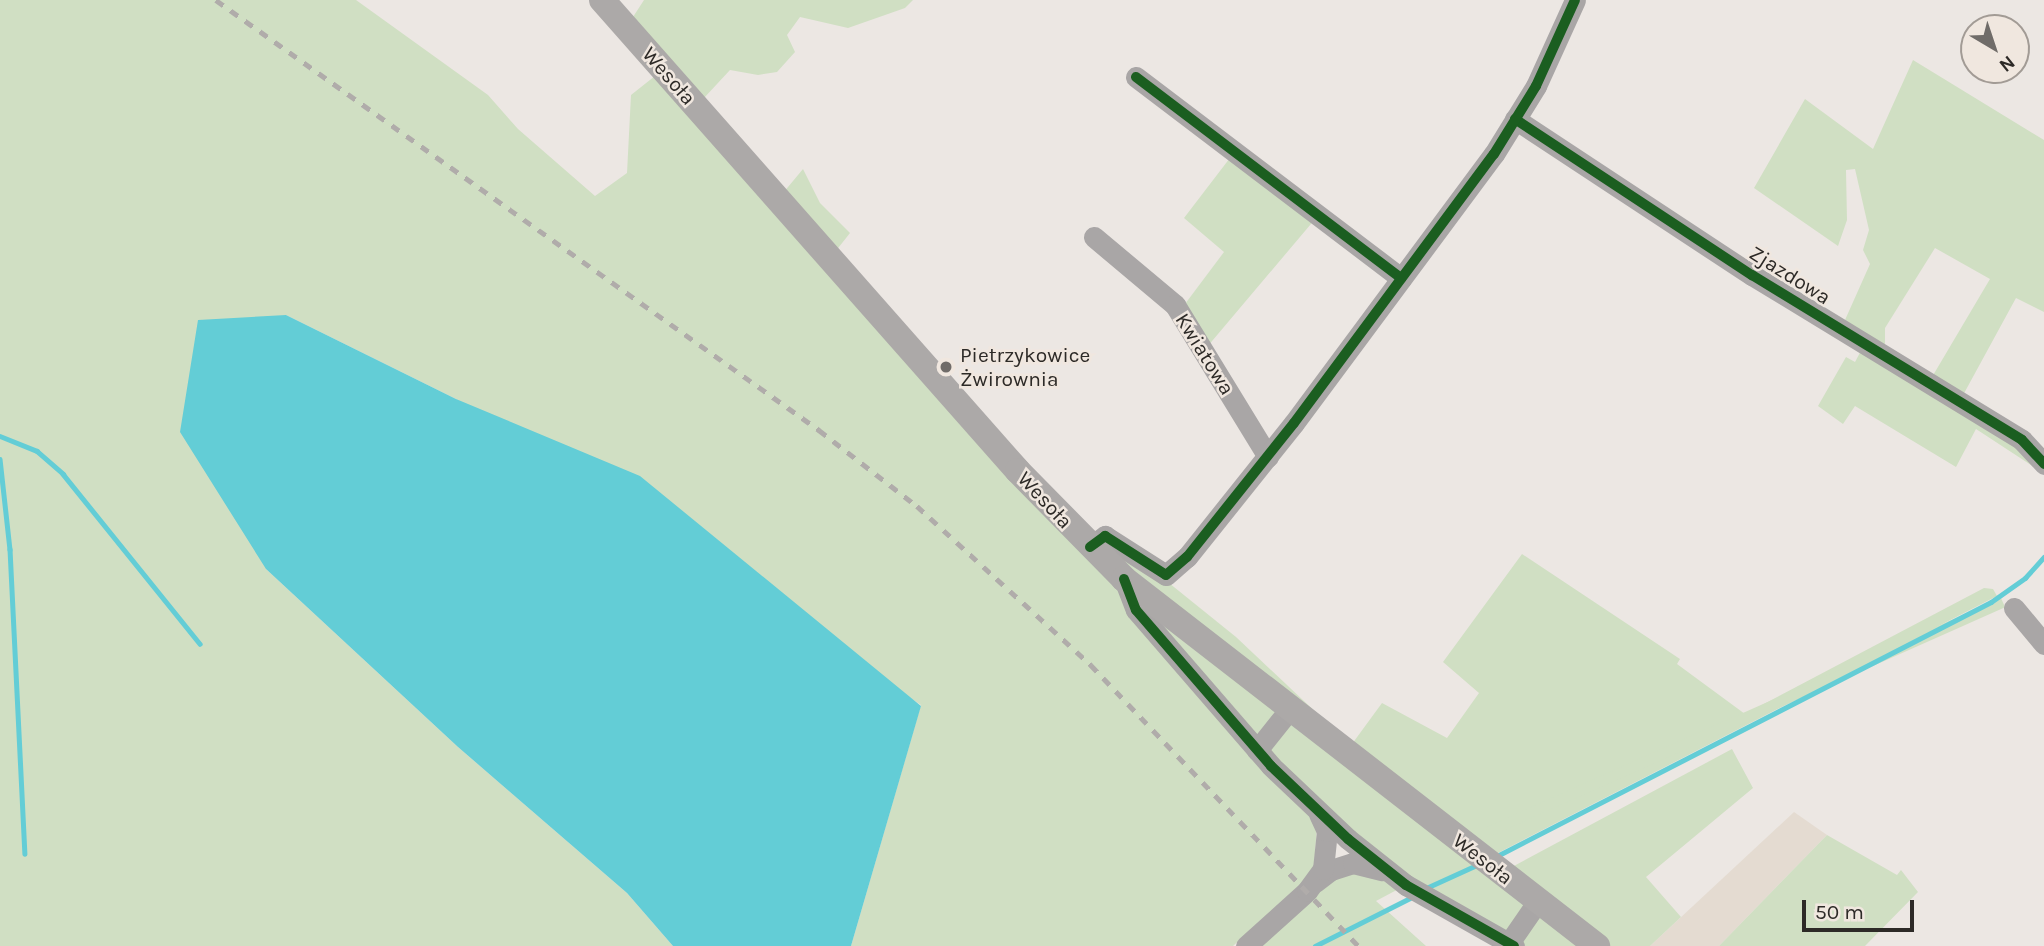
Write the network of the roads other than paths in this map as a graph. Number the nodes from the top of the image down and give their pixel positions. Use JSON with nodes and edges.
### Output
{"nodes":[{"id":1,"x":603,"y":0,"type":"edge"},
{"id":2,"x":1575,"y":0,"type":"edge"},
{"id":3,"x":1136,"y":77,"type":"dead end"},
{"id":4,"x":1515,"y":119,"type":"junction"},
{"id":5,"x":1094,"y":237,"type":"dead end"},
{"id":6,"x":1401,"y":278,"type":"junction"},
{"id":7,"x":1268,"y":457,"type":"junction"},
{"id":8,"x":2044,"y":464,"type":"edge"},
{"id":9,"x":1090,"y":547,"type":"junction"},
{"id":10,"x":1124,"y":579,"type":"junction"},
{"id":11,"x":2014,"y":608,"type":"dead end"},
{"id":12,"x":2044,"y":644,"type":"edge"},
{"id":13,"x":1289,"y":710,"type":"junction"},
{"id":14,"x":1257,"y":750,"type":"junction"},
{"id":15,"x":1316,"y":809,"type":"junction"},
{"id":16,"x":1400,"y":880,"type":"junction"},
{"id":17,"x":1313,"y":883,"type":"junction"},
{"id":18,"x":1538,"y":901,"type":"junction"},
{"id":19,"x":1511,"y":945,"type":"edge"},
{"id":20,"x":1246,"y":946,"type":"edge"},
{"id":21,"x":1597,"y":946,"type":"edge"}],
"edges":[{"from":1,"to":9,"type":"main road","name":"Wesoła"},
{"from":2,"to":4,"type":"street"},
{"from":3,"to":6,"type":"street"},
{"from":4,"to":6,"type":"street"},
{"from":4,"to":8,"type":"street","name":"Zjazdowa"},
{"from":5,"to":7,"type":"street","name":"Kwiatowa"},
{"from":6,"to":7,"type":"street"},
{"from":7,"to":9,"type":"street"},
{"from":9,"to":10,"type":"main road","name":"Wesoła"},
{"from":10,"to":13,"type":"main road","name":"Wesoła"},
{"from":10,"to":14,"type":"street"},
{"from":11,"to":12,"type":"street"},
{"from":13,"to":14,"type":"street"},
{"from":13,"to":18,"type":"main road","name":"Wesoła"},
{"from":14,"to":15,"type":"street"},
{"from":15,"to":16,"type":"street"},
{"from":15,"to":17,"type":"street"},
{"from":16,"to":17,"type":"street"},
{"from":16,"to":19,"type":"street"},
{"from":17,"to":20,"type":"street"},
{"from":18,"to":19,"type":"street"},
{"from":18,"to":21,"type":"main road","name":"Wesoła"}]}
